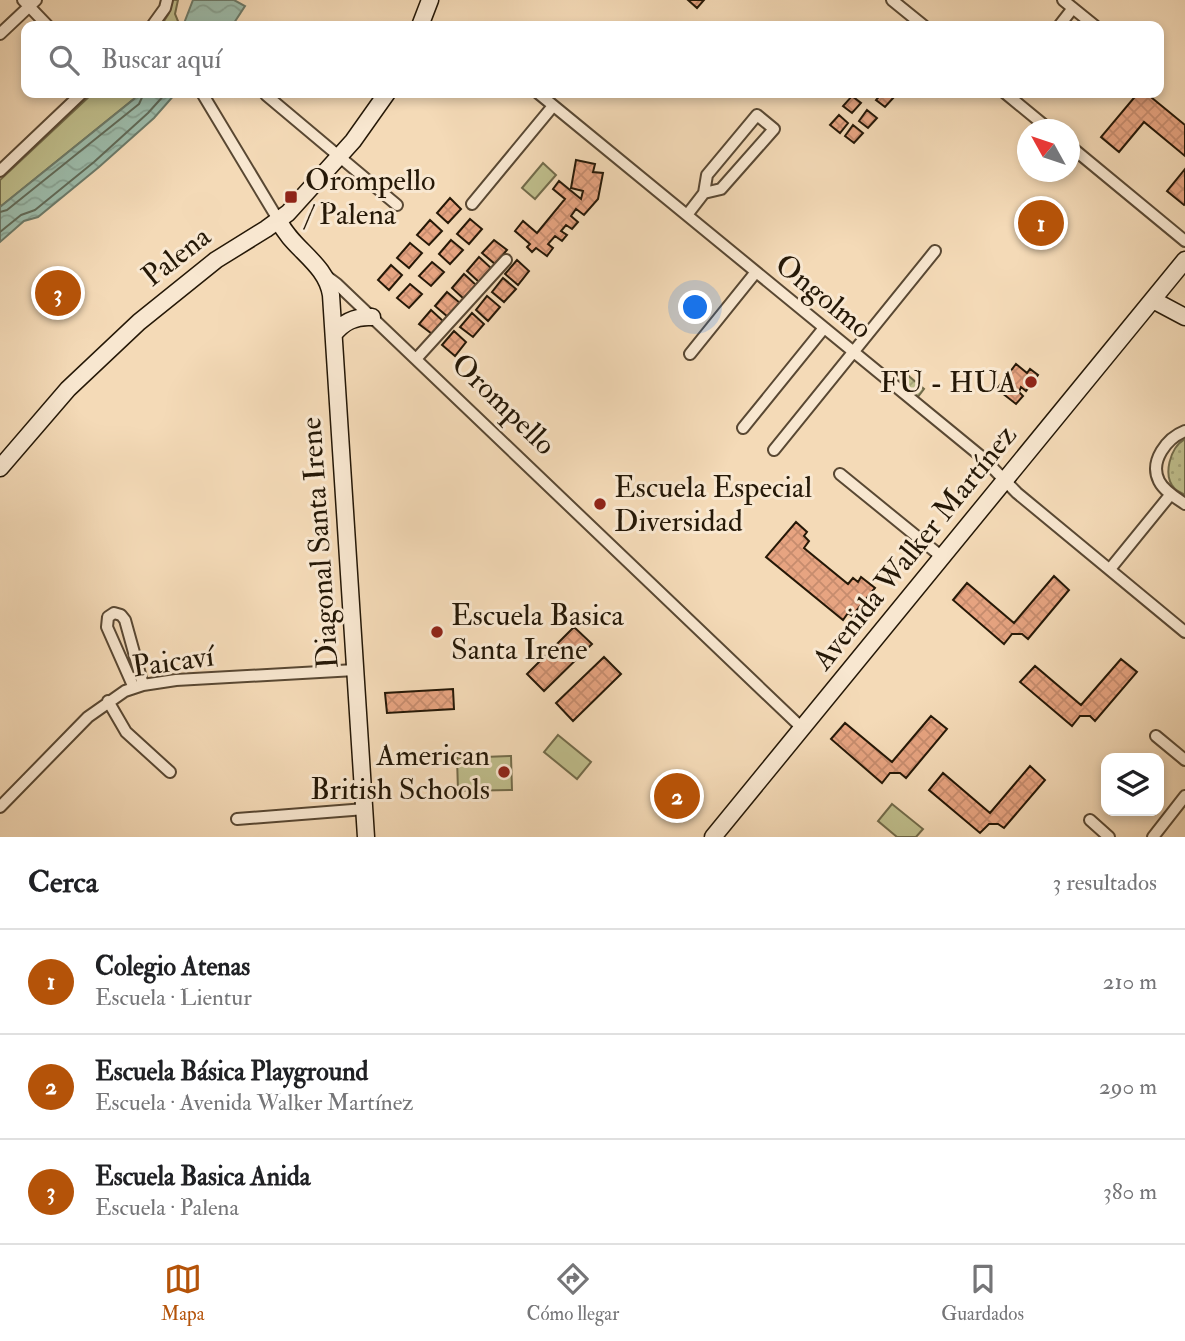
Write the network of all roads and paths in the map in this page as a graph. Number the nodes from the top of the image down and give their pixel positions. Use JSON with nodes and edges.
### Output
{"nodes":[{"id":1,"x":430,"y":0,"type":"edge"},
{"id":2,"x":892,"y":0,"type":"edge"},
{"id":3,"x":1063,"y":0,"type":"edge"},
{"id":4,"x":29,"y":2,"type":"edge"},
{"id":5,"x":163,"y":3,"type":"edge"},
{"id":6,"x":1073,"y":8,"type":"junction"},
{"id":7,"x":44,"y":21,"type":"edge"},
{"id":8,"x":154,"y":21,"type":"edge"},
{"id":9,"x":422,"y":21,"type":"edge"},
{"id":10,"x":918,"y":21,"type":"edge"},
{"id":11,"x":1063,"y":21,"type":"edge"},
{"id":12,"x":1089,"y":21,"type":"edge"},
{"id":13,"x":0,"y":34,"type":"edge"},
{"id":14,"x":77,"y":98,"type":"edge"},
{"id":15,"x":205,"y":98,"type":"edge"},
{"id":16,"x":270,"y":98,"type":"edge"},
{"id":17,"x":384,"y":98,"type":"edge"},
{"id":18,"x":544,"y":98,"type":"edge"},
{"id":19,"x":1011,"y":98,"type":"edge"},
{"id":20,"x":554,"y":106,"type":"junction"},
{"id":21,"x":1037,"y":119,"type":"edge"},
{"id":22,"x":1080,"y":155,"type":"edge"},
{"id":23,"x":341,"y":156,"type":"junction"},
{"id":24,"x":0,"y":171,"type":"edge"},
{"id":25,"x":704,"y":193,"type":"junction"},
{"id":26,"x":472,"y":204,"type":"dead end"},
{"id":27,"x":397,"y":205,"type":"dead end"},
{"id":28,"x":687,"y":215,"type":"junction"},
{"id":29,"x":279,"y":221,"type":"junction"},
{"id":30,"x":1185,"y":241,"type":"edge"},
{"id":31,"x":936,"y":251,"type":"dead end"},
{"id":32,"x":506,"y":260,"type":"dead end"},
{"id":33,"x":1185,"y":260,"type":"edge"},
{"id":34,"x":756,"y":272,"type":"junction"},
{"id":35,"x":325,"y":275,"type":"junction"},
{"id":36,"x":1153,"y":300,"type":"junction"},
{"id":37,"x":372,"y":317,"type":"junction"},
{"id":38,"x":1185,"y":317,"type":"edge"},
{"id":39,"x":824,"y":328,"type":"junction"},
{"id":40,"x":334,"y":334,"type":"junction"},
{"id":41,"x":853,"y":352,"type":"junction"},
{"id":42,"x":690,"y":354,"type":"dead end"},
{"id":43,"x":416,"y":359,"type":"junction"},
{"id":44,"x":743,"y":428,"type":"dead end"},
{"id":45,"x":1185,"y":431,"type":"edge"},
{"id":46,"x":774,"y":450,"type":"dead end"},
{"id":47,"x":0,"y":468,"type":"edge"},
{"id":48,"x":840,"y":474,"type":"dead end"},
{"id":49,"x":1005,"y":481,"type":"junction"},
{"id":50,"x":1171,"y":494,"type":"junction"},
{"id":51,"x":1185,"y":504,"type":"edge"},
{"id":52,"x":942,"y":557,"type":"junction"},
{"id":53,"x":1110,"y":569,"type":"junction"},
{"id":54,"x":1185,"y":632,"type":"edge"},
{"id":55,"x":355,"y":670,"type":"junction"},
{"id":56,"x":139,"y":686,"type":"junction"},
{"id":57,"x":108,"y":701,"type":"junction"},
{"id":58,"x":802,"y":728,"type":"junction"},
{"id":59,"x":1156,"y":736,"type":"dead end"},
{"id":60,"x":1185,"y":760,"type":"edge"},
{"id":61,"x":170,"y":772,"type":"dead end"},
{"id":62,"x":1185,"y":796,"type":"edge"},
{"id":63,"x":0,"y":807,"type":"edge"},
{"id":64,"x":365,"y":809,"type":"junction"},
{"id":65,"x":237,"y":818,"type":"dead end"},
{"id":66,"x":1090,"y":820,"type":"dead end"},
{"id":67,"x":366,"y":837,"type":"edge"},
{"id":68,"x":713,"y":837,"type":"edge"},
{"id":69,"x":1109,"y":837,"type":"edge"},
{"id":70,"x":1153,"y":837,"type":"edge"}],
"edges":[{"from":1,"to":9,"type":"street"},
{"from":2,"to":10,"type":"street"},
{"from":3,"to":6,"type":"street"},
{"from":4,"to":7,"type":"street"},
{"from":4,"to":13,"type":"street"},
{"from":5,"to":8,"type":"street"},
{"from":6,"to":11,"type":"street"},
{"from":6,"to":12,"type":"street"},
{"from":14,"to":24,"type":"street"},
{"from":15,"to":29,"type":"street","name":"Orompello"},
{"from":16,"to":23,"type":"street"},
{"from":17,"to":23,"type":"street","name":"Palena"},
{"from":18,"to":20,"type":"street","name":"Ongolmo"},
{"from":19,"to":21,"type":"street"},
{"from":20,"to":26,"type":"street"},
{"from":20,"to":28,"type":"street","name":"Ongolmo"},
{"from":22,"to":30,"type":"street"},
{"from":23,"to":27,"type":"street"},
{"from":23,"to":29,"type":"street","name":"Palena"},
{"from":25,"to":25,"type":"street"},
{"from":25,"to":28,"type":"street"},
{"from":28,"to":34,"type":"street","name":"Ongolmo"},
{"from":29,"to":35,"type":"street","name":"Orompello"},
{"from":29,"to":47,"type":"street","name":"Palena"},
{"from":31,"to":41,"type":"street"},
{"from":32,"to":43,"type":"street"},
{"from":33,"to":36,"type":"street","name":"Avenida Walker Martínez"},
{"from":34,"to":39,"type":"street","name":"Ongolmo"},
{"from":34,"to":42,"type":"street"},
{"from":35,"to":37,"type":"street","name":"Orompello"},
{"from":35,"to":40,"type":"street","name":"Diagonal Santa Irene"},
{"from":36,"to":38,"type":"street"},
{"from":36,"to":49,"type":"street","name":"Avenida Walker Martínez"},
{"from":37,"to":40,"type":"street"},
{"from":37,"to":43,"type":"street","name":"Orompello"},
{"from":39,"to":41,"type":"street","name":"Ongolmo"},
{"from":39,"to":44,"type":"street"},
{"from":40,"to":55,"type":"street","name":"Diagonal Santa Irene"},
{"from":41,"to":46,"type":"street"},
{"from":41,"to":49,"type":"street","name":"Ongolmo"},
{"from":43,"to":58,"type":"street","name":"Orompello"},
{"from":45,"to":50,"type":"street"},
{"from":48,"to":52,"type":"street"},
{"from":49,"to":52,"type":"street","name":"Avenida Walker Martínez"},
{"from":49,"to":53,"type":"street","name":"Ongolmo"},
{"from":50,"to":51,"type":"street"},
{"from":50,"to":53,"type":"street"},
{"from":52,"to":58,"type":"street","name":"Avenida Walker Martínez"},
{"from":53,"to":54,"type":"street","name":"Ongolmo"},
{"from":55,"to":56,"type":"street","name":"Paicaví"},
{"from":55,"to":64,"type":"street","name":"Diagonal Santa Irene"},
{"from":56,"to":56,"type":"street"},
{"from":56,"to":57,"type":"street","name":"Paicaví"},
{"from":57,"to":61,"type":"street"},
{"from":57,"to":63,"type":"street","name":"Paicaví"},
{"from":58,"to":68,"type":"street","name":"Avenida Walker Martínez"},
{"from":59,"to":60,"type":"street"},
{"from":62,"to":70,"type":"street"},
{"from":64,"to":65,"type":"street"},
{"from":64,"to":67,"type":"street","name":"Diagonal Santa Irene"},
{"from":66,"to":69,"type":"street"}]}
